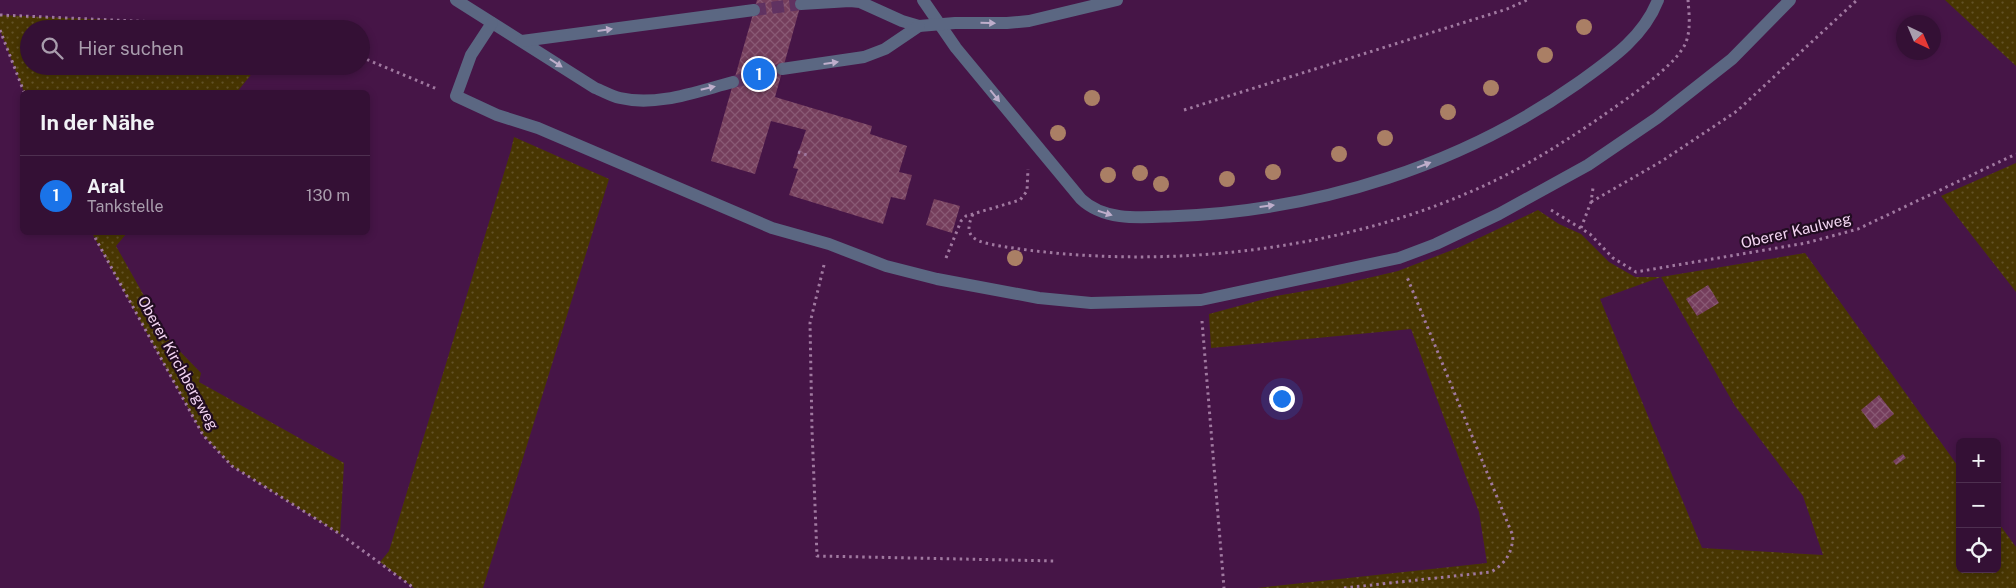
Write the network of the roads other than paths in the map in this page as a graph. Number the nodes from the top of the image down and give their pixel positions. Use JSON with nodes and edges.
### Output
{"nodes":[{"id":1,"x":456,"y":0,"type":"edge"},
{"id":2,"x":923,"y":0,"type":"edge"},
{"id":3,"x":1117,"y":0,"type":"edge"},
{"id":4,"x":1658,"y":0,"type":"edge"},
{"id":5,"x":1790,"y":0,"type":"edge"},
{"id":6,"x":801,"y":4,"type":"dead end"},
{"id":7,"x":754,"y":10,"type":"tunnel mouth"},
{"id":8,"x":492,"y":23,"type":"junction"},
{"id":9,"x":940,"y":24,"type":"junction"},
{"id":10,"x":919,"y":26,"type":"junction"},
{"id":11,"x":522,"y":41,"type":"junction"},
{"id":12,"x":782,"y":69,"type":"tunnel mouth"},
{"id":13,"x":734,"y":82,"type":"tunnel mouth"}],
"edges":[{"from":1,"to":8,"type":"lane"},
{"from":2,"to":9,"type":"lane"},
{"from":9,"to":3,"type":"lane","one_way":true},
{"from":9,"to":4,"type":"lane","one_way":true},
{"from":5,"to":8,"type":"lane"},
{"from":6,"to":10,"type":"lane"},
{"from":11,"to":7,"type":"lane","one_way":true},
{"from":8,"to":11,"type":"lane"},
{"from":9,"to":10,"type":"lane"},
{"from":12,"to":10,"type":"lane","one_way":true},
{"from":11,"to":13,"type":"lane","one_way":true}]}
